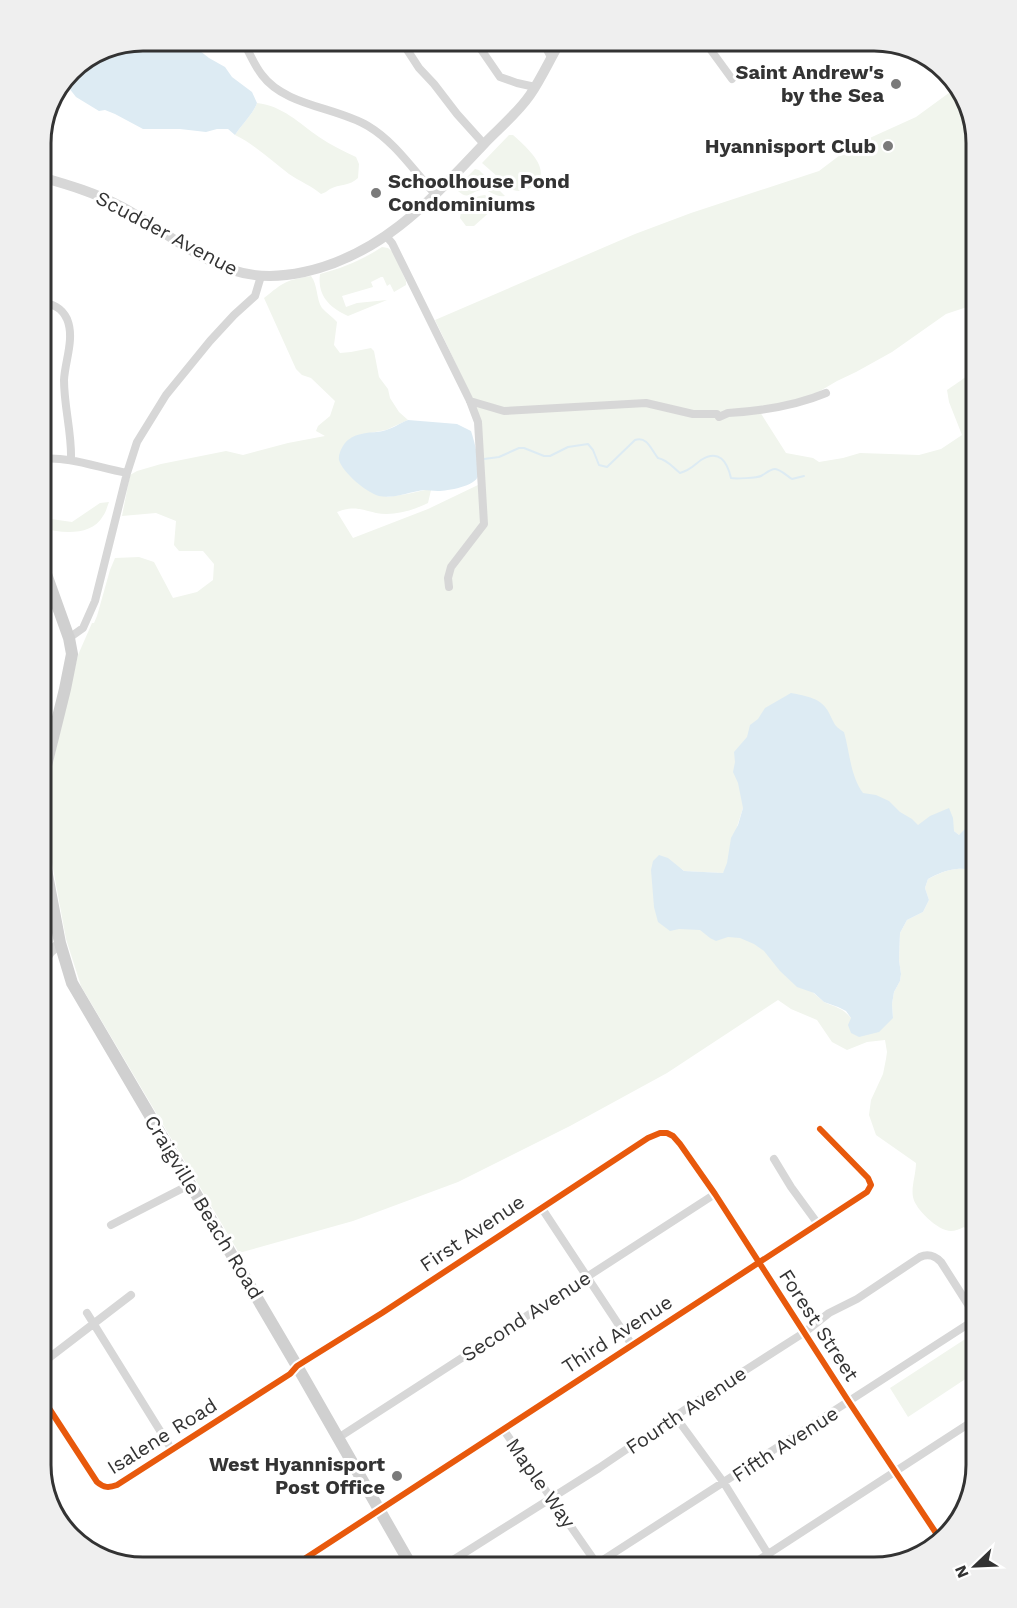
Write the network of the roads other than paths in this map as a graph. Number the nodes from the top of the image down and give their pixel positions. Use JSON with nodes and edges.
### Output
{"nodes":[{"id":1,"x":248,"y":51,"type":"edge"},
{"id":2,"x":408,"y":51,"type":"edge"},
{"id":3,"x":482,"y":51,"type":"edge"},
{"id":4,"x":548,"y":51,"type":"edge"},
{"id":5,"x":555,"y":51,"type":"edge"},
{"id":6,"x":711,"y":51,"type":"edge"},
{"id":7,"x":551,"y":57,"type":"junction"},
{"id":8,"x":732,"y":80,"type":"dead end"},
{"id":9,"x":535,"y":87,"type":"junction"},
{"id":10,"x":484,"y":144,"type":"junction"},
{"id":11,"x":51,"y":180,"type":"edge"},
{"id":12,"x":435,"y":194,"type":"junction"},
{"id":13,"x":387,"y":237,"type":"junction"},
{"id":14,"x":261,"y":276,"type":"junction"},
{"id":15,"x":51,"y":303,"type":"edge"},
{"id":16,"x":826,"y":393,"type":"dead end"},
{"id":17,"x":470,"y":401,"type":"junction"},
{"id":18,"x":489,"y":407,"type":"junction"},
{"id":19,"x":478,"y":422,"type":"junction"},
{"id":20,"x":51,"y":457,"type":"edge"},
{"id":21,"x":71,"y":460,"type":"junction"},
{"id":22,"x":127,"y":473,"type":"junction"},
{"id":23,"x":449,"y":587,"type":"dead end"},
{"id":24,"x":51,"y":588,"type":"edge"},
{"id":25,"x":69,"y":638,"type":"junction"},
{"id":26,"x":51,"y":731,"type":"edge"},
{"id":27,"x":51,"y":896,"type":"edge"},
{"id":28,"x":60,"y":943,"type":"junction"},
{"id":29,"x":51,"y":951,"type":"edge"},
{"id":30,"x":820,"y":1129,"type":"dead end"},
{"id":31,"x":667,"y":1133,"type":"joint"},
{"id":32,"x":774,"y":1159,"type":"dead end"},
{"id":33,"x":191,"y":1184,"type":"junction"},
{"id":34,"x":714,"y":1194,"type":"junction"},
{"id":35,"x":541,"y":1207,"type":"junction"},
{"id":36,"x":818,"y":1224,"type":"junction"},
{"id":37,"x":111,"y":1225,"type":"dead end"},
{"id":38,"x":759,"y":1262,"type":"junction"},
{"id":39,"x":586,"y":1276,"type":"junction"},
{"id":40,"x":131,"y":1295,"type":"dead end"},
{"id":41,"x":966,"y":1302,"type":"edge"},
{"id":42,"x":87,"y":1313,"type":"dead end"},
{"id":43,"x":95,"y":1324,"type":"junction"},
{"id":44,"x":966,"y":1325,"type":"edge"},
{"id":45,"x":805,"y":1332,"type":"junction"},
{"id":46,"x":632,"y":1345,"type":"junction"},
{"id":47,"x":51,"y":1356,"type":"edge"},
{"id":48,"x":297,"y":1366,"type":"junction"},
{"id":49,"x":849,"y":1402,"type":"junction"},
{"id":50,"x":51,"y":1413,"type":"edge"},
{"id":51,"x":675,"y":1416,"type":"junction"},
{"id":52,"x":966,"y":1426,"type":"edge"},
{"id":53,"x":503,"y":1429,"type":"junction"},
{"id":54,"x":338,"y":1438,"type":"junction"},
{"id":55,"x":172,"y":1450,"type":"junction"},
{"id":56,"x":896,"y":1471,"type":"junction"},
{"id":57,"x":724,"y":1483,"type":"junction"},
{"id":58,"x":551,"y":1498,"type":"junction"},
{"id":59,"x":379,"y":1509,"type":"junction"},
{"id":60,"x":935,"y":1534,"type":"edge"},
{"id":61,"x":768,"y":1555,"type":"junction"},
{"id":62,"x":307,"y":1557,"type":"edge"},
{"id":63,"x":406,"y":1557,"type":"edge"},
{"id":64,"x":458,"y":1557,"type":"edge"},
{"id":65,"x":590,"y":1557,"type":"edge"},
{"id":66,"x":610,"y":1557,"type":"edge"},
{"id":67,"x":765,"y":1557,"type":"edge"}],
"edges":[{"from":1,"to":12,"type":"street"},
{"from":2,"to":10,"type":"street"},
{"from":3,"to":9,"type":"street"},
{"from":4,"to":7,"type":"street"},
{"from":5,"to":7,"type":"street","name":"Scudder Avenue"},
{"from":6,"to":8,"type":"street"},
{"from":7,"to":9,"type":"street","name":"Scudder Avenue"},
{"from":9,"to":10,"type":"street","name":"Scudder Avenue"},
{"from":10,"to":12,"type":"street","name":"Scudder Avenue"},
{"from":11,"to":14,"type":"street","name":"Scudder Avenue"},
{"from":12,"to":13,"type":"street","name":"Scudder Avenue"},
{"from":13,"to":14,"type":"street","name":"Scudder Avenue"},
{"from":13,"to":17,"type":"street"},
{"from":14,"to":22,"type":"street"},
{"from":15,"to":21,"type":"street"},
{"from":16,"to":18,"type":"street"},
{"from":17,"to":18,"type":"street"},
{"from":17,"to":19,"type":"street"},
{"from":18,"to":19,"type":"street"},
{"from":19,"to":23,"type":"street"},
{"from":20,"to":21,"type":"street"},
{"from":21,"to":22,"type":"street"},
{"from":22,"to":25,"type":"street"},
{"from":24,"to":25,"type":"main road"},
{"from":25,"to":26,"type":"main road"},
{"from":27,"to":28,"type":"main road","name":"Craigville Beach Road"},
{"from":28,"to":29,"type":"street"},
{"from":28,"to":33,"type":"main road","name":"Craigville Beach Road"},
{"from":30,"to":36,"type":"street","name":"Third Avenue"},
{"from":31,"to":34,"type":"street","name":"Forest Street"},
{"from":31,"to":35,"type":"street","name":"First Avenue"},
{"from":32,"to":36,"type":"street"},
{"from":33,"to":37,"type":"street"},
{"from":33,"to":48,"type":"main road","name":"Craigville Beach Road"},
{"from":34,"to":38,"type":"street","name":"Forest Street"},
{"from":34,"to":39,"type":"street","name":"Second Avenue"},
{"from":35,"to":39,"type":"street"},
{"from":35,"to":48,"type":"street","name":"First Avenue"},
{"from":36,"to":38,"type":"street","name":"Third Avenue"},
{"from":38,"to":45,"type":"street","name":"Forest Street"},
{"from":38,"to":46,"type":"street","name":"Third Avenue"},
{"from":39,"to":46,"type":"street"},
{"from":39,"to":54,"type":"street","name":"Second Avenue"},
{"from":40,"to":43,"type":"street"},
{"from":41,"to":45,"type":"street","name":"Fourth Avenue"},
{"from":42,"to":43,"type":"street"},
{"from":43,"to":47,"type":"street"},
{"from":43,"to":55,"type":"street"},
{"from":44,"to":49,"type":"street","name":"Fifth Avenue"},
{"from":45,"to":49,"type":"street","name":"Forest Street"},
{"from":45,"to":51,"type":"street","name":"Fourth Avenue"},
{"from":46,"to":53,"type":"street","name":"Third Avenue"},
{"from":48,"to":54,"type":"main road","name":"Craigville Beach Road"},
{"from":48,"to":55,"type":"street","name":"Isalene Road"},
{"from":49,"to":56,"type":"street","name":"Forest Street"},
{"from":49,"to":57,"type":"street","name":"Fifth Avenue"},
{"from":50,"to":55,"type":"street","name":"Isalene Road"},
{"from":51,"to":57,"type":"street"},
{"from":51,"to":58,"type":"street","name":"Fourth Avenue"},
{"from":52,"to":56,"type":"street"},
{"from":53,"to":58,"type":"street","name":"Maple Way"},
{"from":53,"to":59,"type":"street","name":"Third Avenue"},
{"from":54,"to":59,"type":"main road","name":"Craigville Beach Road"},
{"from":56,"to":60,"type":"street","name":"Forest Street"},
{"from":56,"to":61,"type":"street"},
{"from":57,"to":61,"type":"street"},
{"from":57,"to":66,"type":"street","name":"Fifth Avenue"},
{"from":58,"to":64,"type":"street","name":"Fourth Avenue"},
{"from":58,"to":65,"type":"street","name":"Maple Way"},
{"from":59,"to":62,"type":"street","name":"Third Avenue"},
{"from":59,"to":63,"type":"main road","name":"Craigville Beach Road"},
{"from":61,"to":67,"type":"street"}]}
